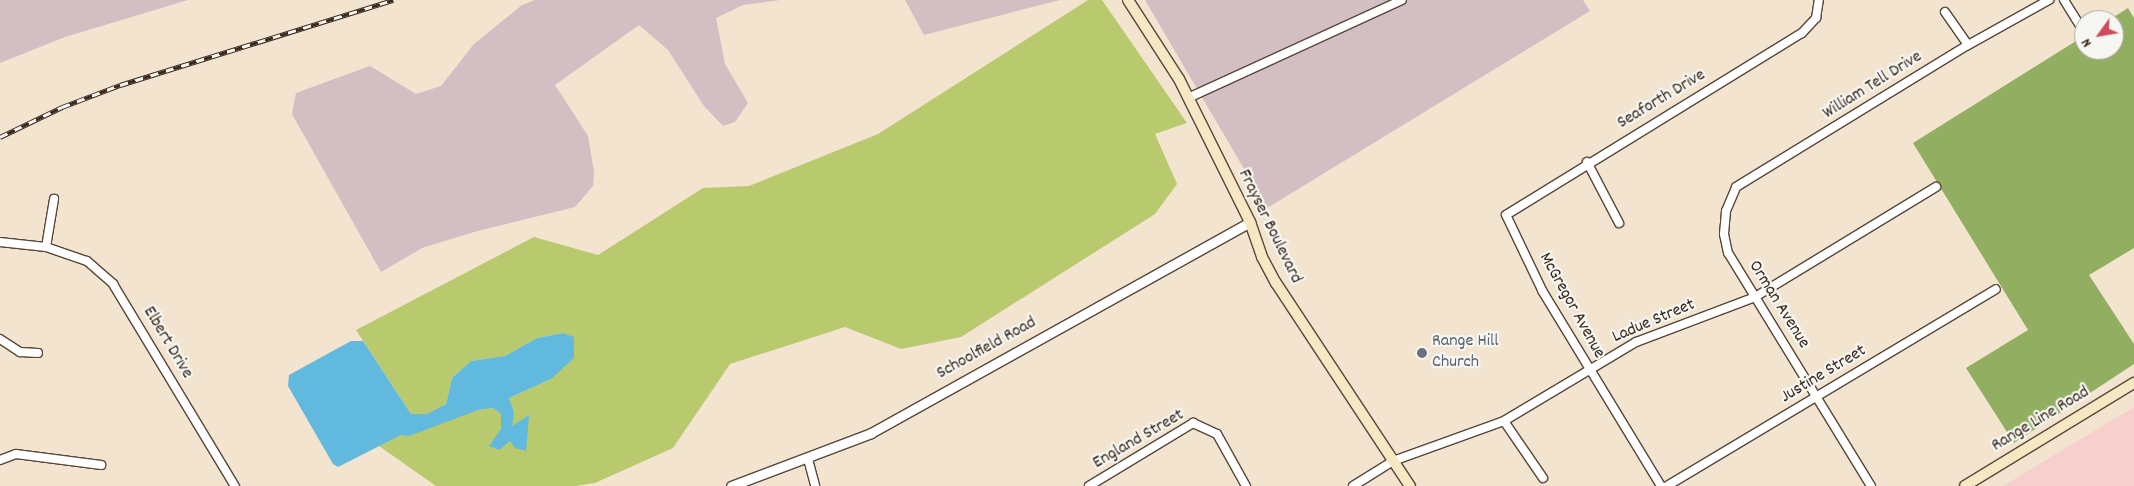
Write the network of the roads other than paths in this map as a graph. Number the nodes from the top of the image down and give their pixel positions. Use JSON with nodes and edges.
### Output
{"nodes":[{"id":1,"x":1128,"y":0,"type":"edge"},
{"id":2,"x":1402,"y":0,"type":"edge"},
{"id":3,"x":1819,"y":0,"type":"edge"},
{"id":4,"x":2050,"y":0,"type":"edge"},
{"id":5,"x":2064,"y":0,"type":"edge"},
{"id":6,"x":1393,"y":2,"type":"edge"},
{"id":7,"x":1945,"y":12,"type":"dead end"},
{"id":8,"x":2074,"y":16,"type":"edge"},
{"id":9,"x":1968,"y":45,"type":"junction"},
{"id":10,"x":1188,"y":98,"type":"junction"},
{"id":11,"x":1587,"y":162,"type":"junction"},
{"id":12,"x":1936,"y":187,"type":"dead end"},
{"id":13,"x":54,"y":199,"type":"dead end"},
{"id":14,"x":1726,"y":211,"type":"joint"},
{"id":15,"x":1506,"y":215,"type":"joint"},
{"id":16,"x":1250,"y":222,"type":"junction"},
{"id":17,"x":1619,"y":223,"type":"dead end"},
{"id":18,"x":0,"y":242,"type":"edge"},
{"id":19,"x":46,"y":247,"type":"junction"},
{"id":20,"x":1996,"y":288,"type":"dead end"},
{"id":21,"x":1755,"y":297,"type":"junction"},
{"id":22,"x":0,"y":339,"type":"edge"},
{"id":23,"x":38,"y":353,"type":"dead end"},
{"id":24,"x":1589,"y":369,"type":"junction"},
{"id":25,"x":2134,"y":383,"type":"edge"},
{"id":26,"x":1817,"y":397,"type":"junction"},
{"id":27,"x":1504,"y":421,"type":"junction"},
{"id":28,"x":808,"y":459,"type":"junction"},
{"id":29,"x":0,"y":460,"type":"edge"},
{"id":30,"x":1393,"y":461,"type":"junction"},
{"id":31,"x":101,"y":465,"type":"dead end"},
{"id":32,"x":1543,"y":478,"type":"dead end"},
{"id":33,"x":235,"y":486,"type":"edge"},
{"id":34,"x":732,"y":486,"type":"edge"},
{"id":35,"x":815,"y":486,"type":"edge"},
{"id":36,"x":1090,"y":486,"type":"edge"},
{"id":37,"x":1246,"y":486,"type":"edge"},
{"id":38,"x":1352,"y":486,"type":"edge"},
{"id":39,"x":1410,"y":486,"type":"edge"},
{"id":40,"x":1661,"y":486,"type":"edge"},
{"id":41,"x":1667,"y":486,"type":"edge"},
{"id":42,"x":1871,"y":486,"type":"edge"},
{"id":43,"x":1965,"y":486,"type":"edge"}],
"edges":[{"from":1,"to":10,"type":"main road","name":"Frayser Boulevard"},
{"from":2,"to":6,"type":"street"},
{"from":3,"to":11,"type":"street","name":"Seaforth Drive"},
{"from":4,"to":9,"type":"street","name":"William Tell Drive"},
{"from":5,"to":8,"type":"street"},
{"from":6,"to":10,"type":"street"},
{"from":7,"to":9,"type":"street"},
{"from":9,"to":14,"type":"street","name":"William Tell Drive"},
{"from":10,"to":16,"type":"main road","name":"Frayser Boulevard"},
{"from":11,"to":15,"type":"street","name":"Seaforth Drive"},
{"from":11,"to":17,"type":"street"},
{"from":12,"to":21,"type":"street","name":"Ladue Street"},
{"from":13,"to":19,"type":"street"},
{"from":14,"to":21,"type":"street","name":"Orman Avenue"},
{"from":15,"to":24,"type":"street","name":"McGregor Avenue"},
{"from":16,"to":28,"type":"street","name":"Schoolfield Road"},
{"from":16,"to":30,"type":"main road","name":"Frayser Boulevard"},
{"from":18,"to":19,"type":"street","name":"Elbert Drive"},
{"from":19,"to":33,"type":"street","name":"Elbert Drive"},
{"from":20,"to":26,"type":"street","name":"Justine Street"},
{"from":21,"to":24,"type":"street","name":"Ladue Street"},
{"from":21,"to":26,"type":"street","name":"Orman Avenue"},
{"from":22,"to":23,"type":"street"},
{"from":24,"to":27,"type":"street","name":"Ladue Street"},
{"from":24,"to":40,"type":"street","name":"McGregor Avenue"},
{"from":25,"to":43,"type":"main road","name":"Range Line Road"},
{"from":26,"to":41,"type":"street","name":"Justine Street"},
{"from":26,"to":42,"type":"street","name":"Orman Avenue"},
{"from":27,"to":30,"type":"street","name":"Ladue Street"},
{"from":27,"to":32,"type":"street"},
{"from":28,"to":34,"type":"street","name":"Schoolfield Road"},
{"from":28,"to":35,"type":"street"},
{"from":29,"to":31,"type":"street"},
{"from":30,"to":38,"type":"street","name":"Ladue Street"},
{"from":30,"to":39,"type":"main road","name":"Frayser Boulevard"},
{"from":36,"to":37,"type":"street","name":"England Street"}]}
